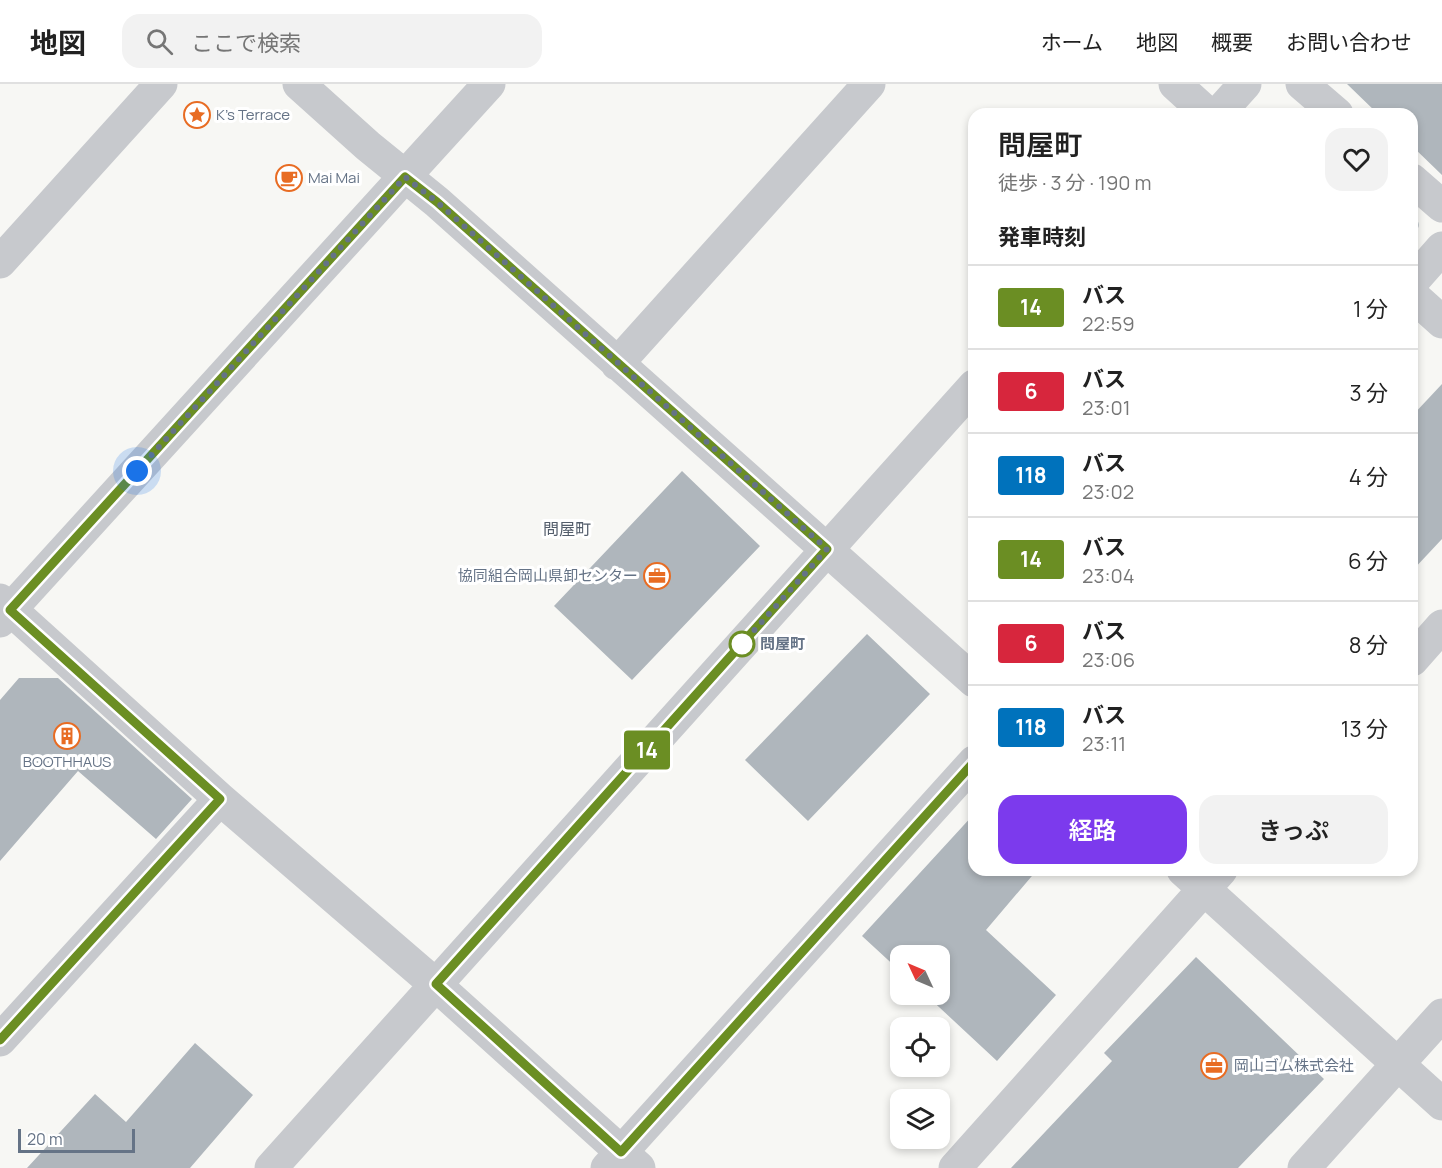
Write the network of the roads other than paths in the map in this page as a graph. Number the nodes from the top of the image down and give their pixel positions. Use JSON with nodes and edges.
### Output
{"nodes":[{"id":1,"x":161,"y":84,"type":"edge"},
{"id":2,"x":299,"y":84,"type":"edge"},
{"id":3,"x":489,"y":84,"type":"edge"},
{"id":4,"x":868,"y":84,"type":"edge"},
{"id":5,"x":1175,"y":84,"type":"edge"},
{"id":6,"x":1245,"y":84,"type":"edge"},
{"id":7,"x":1302,"y":84,"type":"edge"},
{"id":8,"x":1201,"y":108,"type":"edge"},
{"id":9,"x":1223,"y":108,"type":"edge"},
{"id":10,"x":1330,"y":108,"type":"edge"},
{"id":11,"x":405,"y":177,"type":"junction"},
{"id":12,"x":1418,"y":185,"type":"edge"},
{"id":13,"x":1442,"y":206,"type":"edge"},
{"id":14,"x":1442,"y":248,"type":"edge"},
{"id":15,"x":0,"y":262,"type":"edge"},
{"id":16,"x":1418,"y":275,"type":"edge"},
{"id":17,"x":1418,"y":300,"type":"edge"},
{"id":18,"x":1442,"y":322,"type":"edge"},
{"id":19,"x":617,"y":364,"type":"junction"},
{"id":20,"x":968,"y":393,"type":"edge"},
{"id":21,"x":827,"y":549,"type":"junction"},
{"id":22,"x":3,"y":610,"type":"edge"},
{"id":23,"x":1442,"y":626,"type":"edge"},
{"id":24,"x":1418,"y":653,"type":"edge"},
{"id":25,"x":968,"y":676,"type":"edge"},
{"id":26,"x":968,"y":769,"type":"edge"},
{"id":27,"x":220,"y":799,"type":"junction"},
{"id":28,"x":1202,"y":876,"type":"edge"},
{"id":29,"x":436,"y":984,"type":"junction"},
{"id":30,"x":1442,"y":1015,"type":"edge"},
{"id":31,"x":0,"y":1040,"type":"edge"},
{"id":32,"x":1398,"y":1064,"type":"junction"},
{"id":33,"x":1442,"y":1104,"type":"edge"},
{"id":34,"x":622,"y":1163,"type":"edge"},
{"id":35,"x":271,"y":1168,"type":"edge"},
{"id":36,"x":955,"y":1168,"type":"edge"},
{"id":37,"x":1304,"y":1168,"type":"edge"}],
"edges":[{"from":1,"to":15,"type":"street"},
{"from":2,"to":11,"type":"street"},
{"from":3,"to":11,"type":"street"},
{"from":4,"to":19,"type":"street"},
{"from":5,"to":8,"type":"street"},
{"from":6,"to":9,"type":"street"},
{"from":7,"to":10,"type":"street"},
{"from":11,"to":19,"type":"street"},
{"from":11,"to":22,"type":"street"},
{"from":12,"to":13,"type":"street"},
{"from":14,"to":16,"type":"street"},
{"from":17,"to":18,"type":"street"},
{"from":19,"to":21,"type":"street"},
{"from":20,"to":21,"type":"street"},
{"from":21,"to":25,"type":"street"},
{"from":21,"to":29,"type":"street"},
{"from":22,"to":27,"type":"street"},
{"from":23,"to":24,"type":"street"},
{"from":26,"to":34,"type":"street"},
{"from":27,"to":29,"type":"street"},
{"from":27,"to":31,"type":"street"},
{"from":28,"to":32,"type":"street"},
{"from":28,"to":36,"type":"street"},
{"from":29,"to":34,"type":"street"},
{"from":29,"to":35,"type":"street"},
{"from":30,"to":32,"type":"street"},
{"from":32,"to":33,"type":"street"},
{"from":32,"to":37,"type":"street"}]}
